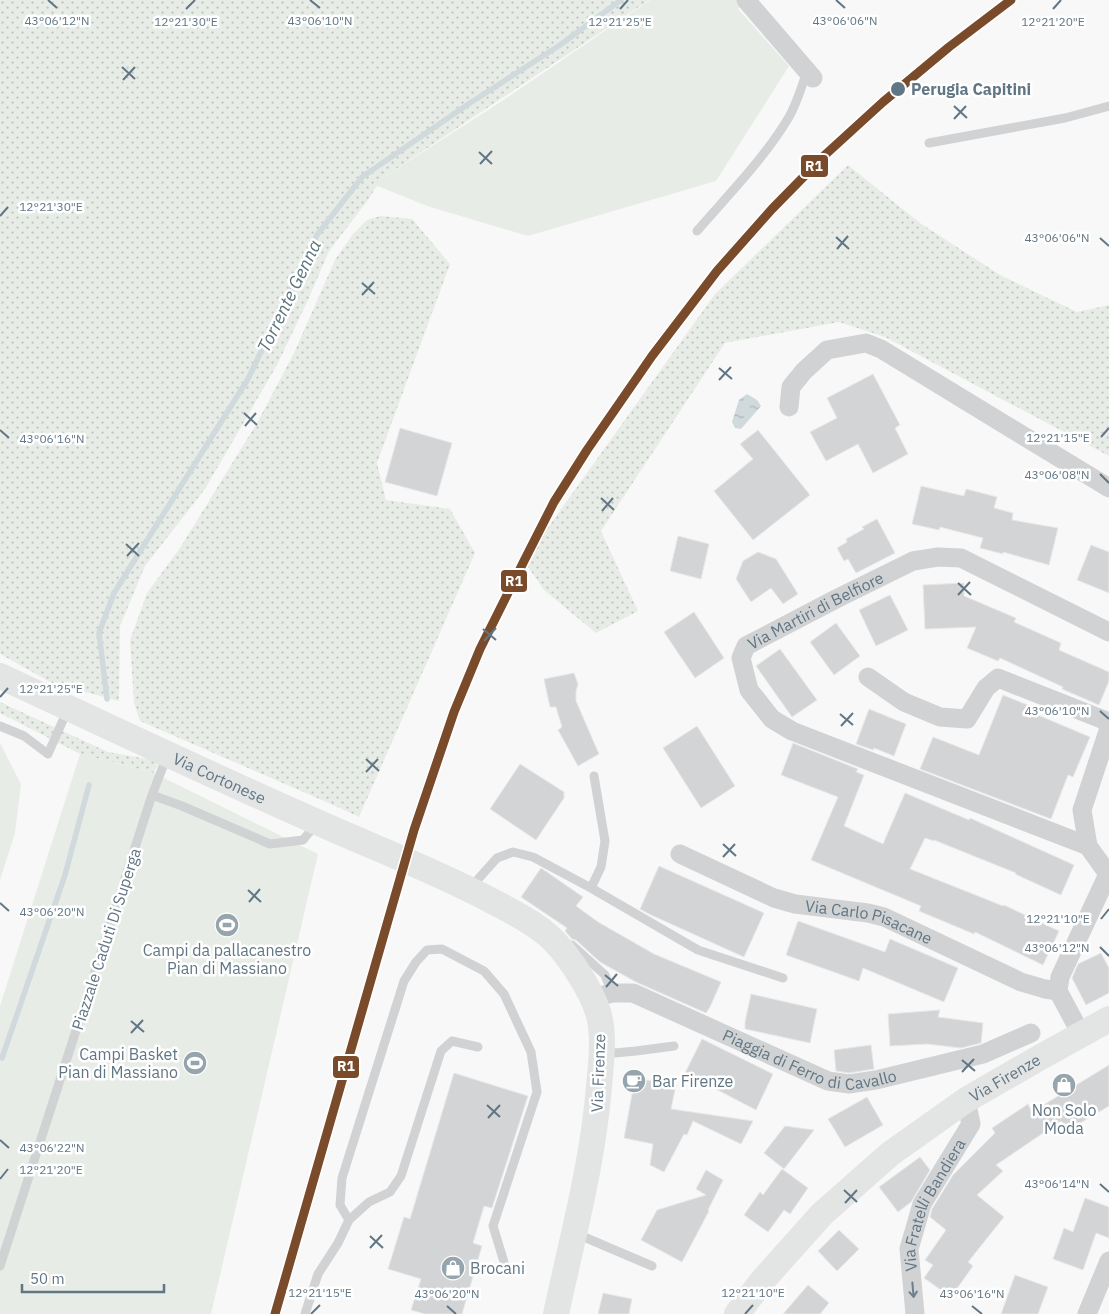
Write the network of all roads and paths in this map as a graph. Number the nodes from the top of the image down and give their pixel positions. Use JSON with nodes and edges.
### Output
{"nodes":[{"id":1,"x":746,"y":0,"type":"edge"},
{"id":2,"x":810,"y":75,"type":"joint"},
{"id":3,"x":1109,"y":106,"type":"edge"},
{"id":4,"x":929,"y":143,"type":"dead end"},
{"id":5,"x":697,"y":231,"type":"dead end"},
{"id":6,"x":789,"y":407,"type":"dead end"},
{"id":7,"x":1109,"y":488,"type":"edge"},
{"id":8,"x":1109,"y":632,"type":"edge"},
{"id":9,"x":0,"y":676,"type":"edge"},
{"id":10,"x":868,"y":677,"type":"dead end"},
{"id":11,"x":68,"y":708,"type":"junction"},
{"id":12,"x":1109,"y":722,"type":"edge"},
{"id":13,"x":0,"y":726,"type":"edge"},
{"id":14,"x":1109,"y":728,"type":"edge"},
{"id":15,"x":168,"y":755,"type":"junction"},
{"id":16,"x":594,"y":776,"type":"dead end"},
{"id":17,"x":152,"y":795,"type":"junction"},
{"id":18,"x":317,"y":822,"type":"junction"},
{"id":19,"x":1088,"y":846,"type":"junction"},
{"id":20,"x":680,"y":854,"type":"dead end"},
{"id":21,"x":1108,"y":873,"type":"edge"},
{"id":22,"x":442,"y":877,"type":"joint"},
{"id":23,"x":591,"y":888,"type":"junction"},
{"id":24,"x":469,"y":889,"type":"junction"},
{"id":25,"x":550,"y":925,"type":"dead end"},
{"id":26,"x":557,"y":932,"type":"dead end"},
{"id":27,"x":564,"y":938,"type":"dead end"},
{"id":28,"x":783,"y":978,"type":"dead end"},
{"id":29,"x":1058,"y":991,"type":"junction"},
{"id":30,"x":603,"y":996,"type":"junction"},
{"id":31,"x":1109,"y":1019,"type":"edge"},
{"id":32,"x":1030,"y":1033,"type":"dead end"},
{"id":33,"x":1081,"y":1034,"type":"junction"},
{"id":34,"x":674,"y":1046,"type":"dead end"},
{"id":35,"x":478,"y":1047,"type":"dead end"},
{"id":36,"x":601,"y":1054,"type":"junction"},
{"id":37,"x":966,"y":1100,"type":"junction"},
{"id":38,"x":348,"y":1220,"type":"junction"},
{"id":39,"x":573,"y":1232,"type":"junction"},
{"id":40,"x":1109,"y":1261,"type":"edge"},
{"id":41,"x":504,"y":1262,"type":"dead end"},
{"id":42,"x":0,"y":1266,"type":"edge"},
{"id":43,"x":652,"y":1266,"type":"dead end"},
{"id":44,"x":305,"y":1314,"type":"edge"},
{"id":45,"x":556,"y":1314,"type":"edge"},
{"id":46,"x":737,"y":1314,"type":"edge"},
{"id":47,"x":915,"y":1314,"type":"edge"},
{"id":48,"x":1086,"y":1314,"type":"edge"}],
"edges":[{"from":1,"to":2,"type":"street"},
{"from":2,"to":5,"type":"lane"},
{"from":3,"to":4,"type":"lane"},
{"from":6,"to":7,"type":"street"},
{"from":8,"to":19,"type":"street","name":"Via Martiri di Belfiore"},
{"from":9,"to":11,"type":"main road","name":"Via Cortonese"},
{"from":10,"to":12,"type":"street"},
{"from":11,"to":13,"type":"lane"},
{"from":11,"to":15,"type":"main road","name":"Via Cortonese"},
{"from":14,"to":19,"type":"street"},
{"from":15,"to":17,"type":"lane","name":"Piazzale Caduti Di Superga"},
{"from":15,"to":18,"type":"main road","name":"Via Cortonese"},
{"from":16,"to":23,"type":"lane"},
{"from":17,"to":18,"type":"lane"},
{"from":17,"to":42,"type":"lane","name":"Piazzale Caduti Di Superga"},
{"from":18,"to":22,"type":"main road","name":"Via Cortonese"},
{"from":19,"to":21,"type":"street"},
{"from":20,"to":29,"type":"street","name":"Via Carlo Pisacane"},
{"from":21,"to":29,"type":"street"},
{"from":22,"to":24,"type":"main road","name":"Via Firenze"},
{"from":23,"to":24,"type":"lane"},
{"from":23,"to":28,"type":"lane"},
{"from":24,"to":30,"type":"main road","name":"Via Firenze"},
{"from":25,"to":26,"type":"lane"},
{"from":27,"to":30,"type":"lane"},
{"from":29,"to":33,"type":"street"},
{"from":30,"to":32,"type":"street","name":"Piaggia di Ferro di Cavallo"},
{"from":30,"to":36,"type":"main road","name":"Via Firenze"},
{"from":31,"to":33,"type":"main road","name":"Via Firenze"},
{"from":33,"to":37,"type":"main road","name":"Via Firenze"},
{"from":34,"to":36,"type":"lane"},
{"from":35,"to":38,"type":"lane"},
{"from":36,"to":39,"type":"main road","name":"Via Firenze"},
{"from":37,"to":46,"type":"main road","name":"Via Firenze"},
{"from":37,"to":47,"type":"street","name":"Via Fratelli Bandiera","one_way":true},
{"from":38,"to":41,"type":"lane"},
{"from":38,"to":44,"type":"lane"},
{"from":39,"to":43,"type":"lane"},
{"from":39,"to":45,"type":"main road","name":"Via Firenze"},
{"from":40,"to":48,"type":"street"}]}
